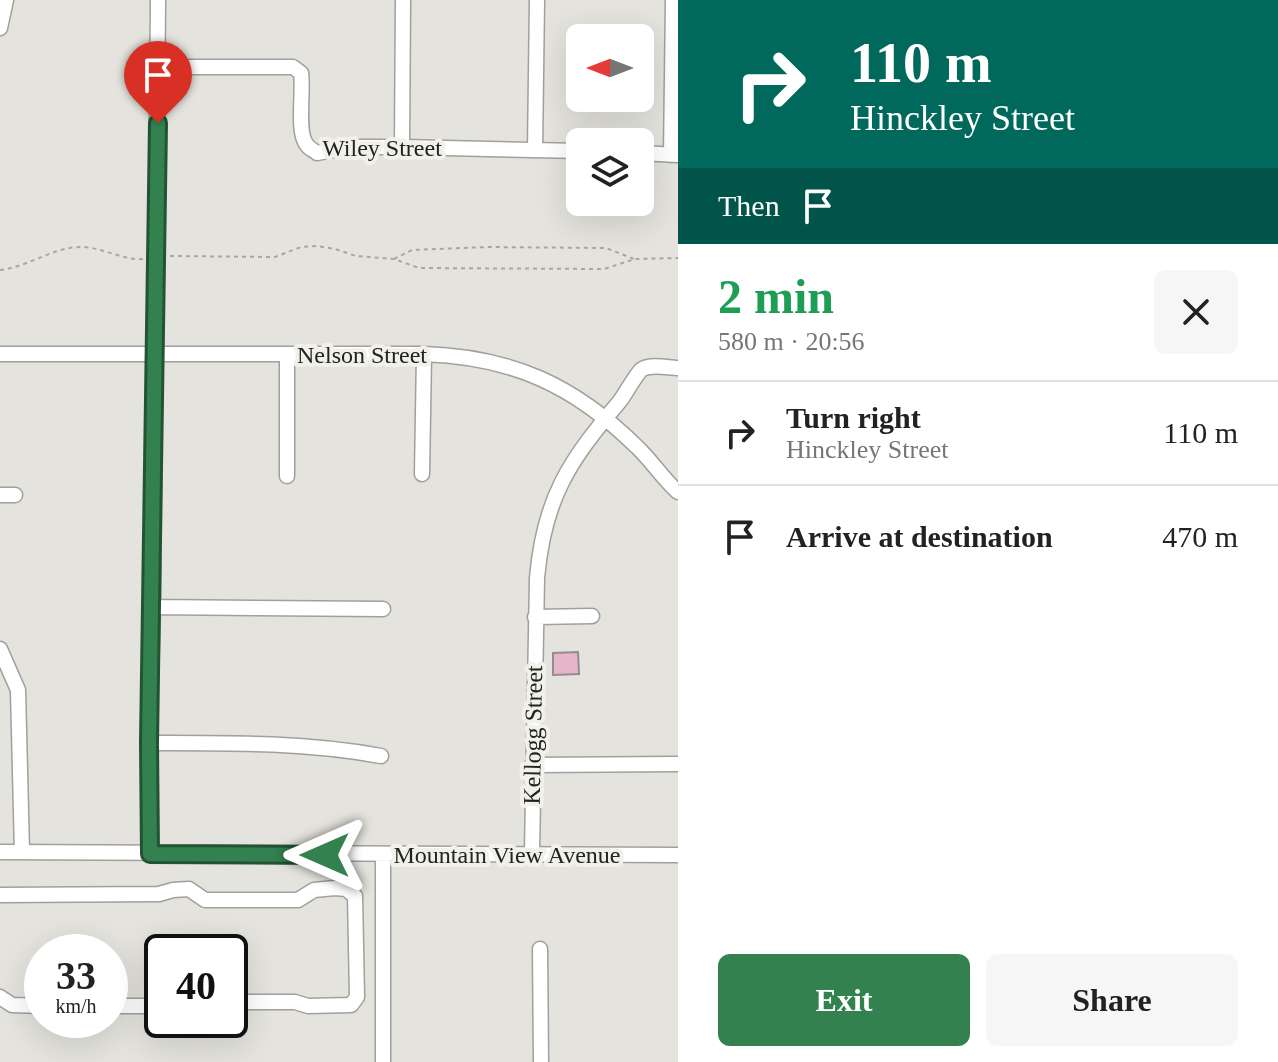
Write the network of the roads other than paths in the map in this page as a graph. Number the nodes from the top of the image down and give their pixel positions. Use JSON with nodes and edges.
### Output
{"nodes":[{"id":1,"x":6,"y":0,"type":"edge"},
{"id":2,"x":158,"y":0,"type":"edge"},
{"id":3,"x":403,"y":0,"type":"edge"},
{"id":4,"x":537,"y":0,"type":"edge"},
{"id":5,"x":673,"y":0,"type":"edge"},
{"id":6,"x":0,"y":28,"type":"edge"},
{"id":7,"x":159,"y":67,"type":"junction"},
{"id":8,"x":402,"y":147,"type":"junction"},
{"id":9,"x":535,"y":150,"type":"junction"},
{"id":10,"x":566,"y":151,"type":"edge"},
{"id":11,"x":654,"y":154,"type":"edge"},
{"id":12,"x":674,"y":155,"type":"edge"},
{"id":13,"x":0,"y":354,"type":"edge"},
{"id":14,"x":424,"y":354,"type":"junction"},
{"id":15,"x":287,"y":355,"type":"junction"},
{"id":16,"x":153,"y":356,"type":"junction"},
{"id":17,"x":678,"y":368,"type":"edge"},
{"id":18,"x":606,"y":417,"type":"junction"},
{"id":19,"x":422,"y":474,"type":"dead end"},
{"id":20,"x":287,"y":476,"type":"dead end"},
{"id":21,"x":678,"y":492,"type":"edge"},
{"id":22,"x":153,"y":607,"type":"junction"},
{"id":23,"x":383,"y":609,"type":"dead end"},
{"id":24,"x":592,"y":616,"type":"dead end"},
{"id":25,"x":535,"y":617,"type":"junction"},
{"id":26,"x":0,"y":649,"type":"edge"},
{"id":27,"x":149,"y":743,"type":"junction"},
{"id":28,"x":381,"y":756,"type":"dead end"},
{"id":29,"x":678,"y":764,"type":"edge"},
{"id":30,"x":532,"y":765,"type":"junction"},
{"id":31,"x":0,"y":852,"type":"edge"},
{"id":32,"x":22,"y":852,"type":"junction"},
{"id":33,"x":532,"y":852,"type":"junction"},
{"id":34,"x":150,"y":854,"type":"junction"},
{"id":35,"x":383,"y":855,"type":"junction"},
{"id":36,"x":678,"y":855,"type":"edge"},
{"id":37,"x":0,"y":895,"type":"edge"},
{"id":38,"x":540,"y":949,"type":"dead end"},
{"id":39,"x":357,"y":955,"type":"junction"},
{"id":40,"x":383,"y":955,"type":"junction"},
{"id":41,"x":0,"y":997,"type":"edge"},
{"id":42,"x":248,"y":1002,"type":"edge"},
{"id":43,"x":24,"y":1005,"type":"edge"},
{"id":44,"x":383,"y":1062,"type":"edge"},
{"id":45,"x":541,"y":1062,"type":"edge"}],
"edges":[{"from":1,"to":6,"type":"street"},
{"from":2,"to":7,"type":"street"},
{"from":3,"to":8,"type":"street"},
{"from":4,"to":9,"type":"street"},
{"from":5,"to":12,"type":"street"},
{"from":7,"to":8,"type":"street","name":"Wiley Street"},
{"from":7,"to":16,"type":"street"},
{"from":8,"to":9,"type":"street","name":"Wiley Street"},
{"from":9,"to":10,"type":"street","name":"Wiley Street"},
{"from":11,"to":12,"type":"street"},
{"from":13,"to":16,"type":"street","name":"Nelson Street"},
{"from":14,"to":15,"type":"street","name":"Nelson Street"},
{"from":14,"to":18,"type":"street","name":"Nelson Street"},
{"from":14,"to":19,"type":"street"},
{"from":15,"to":16,"type":"street","name":"Nelson Street"},
{"from":15,"to":20,"type":"street"},
{"from":16,"to":22,"type":"street"},
{"from":17,"to":18,"type":"street","name":"Kellogg Street"},
{"from":18,"to":21,"type":"street","name":"Nelson Street"},
{"from":18,"to":25,"type":"street","name":"Kellogg Street"},
{"from":22,"to":23,"type":"street"},
{"from":22,"to":27,"type":"street"},
{"from":24,"to":25,"type":"street"},
{"from":25,"to":30,"type":"street","name":"Kellogg Street"},
{"from":26,"to":32,"type":"street"},
{"from":27,"to":28,"type":"street"},
{"from":27,"to":34,"type":"street"},
{"from":29,"to":30,"type":"street"},
{"from":30,"to":33,"type":"street","name":"Kellogg Street"},
{"from":31,"to":32,"type":"street","name":"Mountain View Avenue"},
{"from":32,"to":34,"type":"street","name":"Mountain View Avenue"},
{"from":33,"to":35,"type":"street","name":"Mountain View Avenue"},
{"from":33,"to":36,"type":"street","name":"Mountain View Avenue"},
{"from":34,"to":35,"type":"street","name":"Mountain View Avenue"},
{"from":35,"to":40,"type":"street"},
{"from":37,"to":39,"type":"street"},
{"from":38,"to":45,"type":"street"},
{"from":39,"to":40,"type":"street"},
{"from":39,"to":42,"type":"street"},
{"from":40,"to":44,"type":"street"},
{"from":41,"to":43,"type":"street"}]}
